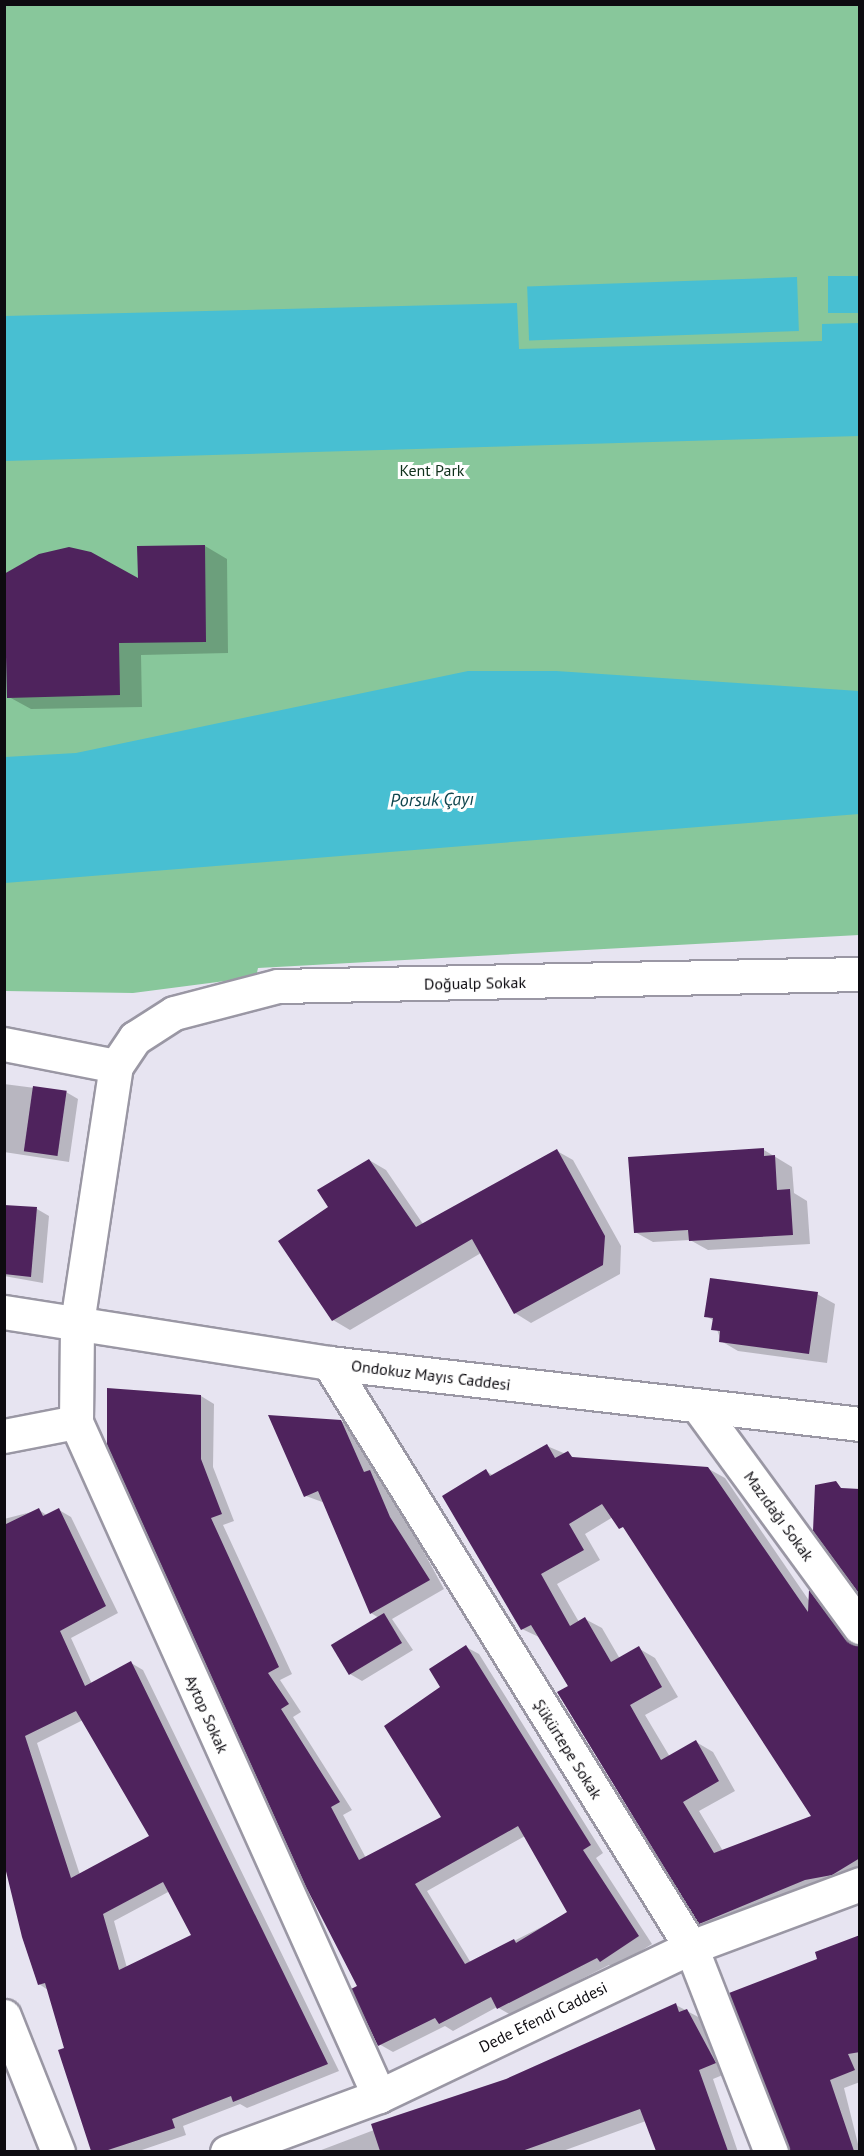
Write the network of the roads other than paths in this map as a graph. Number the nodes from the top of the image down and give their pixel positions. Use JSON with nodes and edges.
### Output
{"nodes":[{"id":1,"x":860,"y":974,"type":"edge"},
{"id":2,"x":4,"y":1044,"type":"edge"},
{"id":3,"x":116,"y":1066,"type":"junction"},
{"id":4,"x":4,"y":1312,"type":"edge"},
{"id":5,"x":77,"y":1323,"type":"junction"},
{"id":6,"x":329,"y":1363,"type":"junction"},
{"id":7,"x":698,"y":1406,"type":"junction"},
{"id":8,"x":76,"y":1422,"type":"junction"},
{"id":9,"x":860,"y":1424,"type":"edge"},
{"id":10,"x":4,"y":1436,"type":"edge"},
{"id":11,"x":860,"y":1627,"type":"edge"},
{"id":12,"x":860,"y":1884,"type":"edge"},
{"id":13,"x":691,"y":1947,"type":"junction"},
{"id":14,"x":4,"y":2016,"type":"edge"},
{"id":15,"x":379,"y":2096,"type":"junction"},
{"id":16,"x":58,"y":2151,"type":"edge"},
{"id":17,"x":227,"y":2151,"type":"edge"},
{"id":18,"x":771,"y":2151,"type":"edge"}],
"edges":[{"from":1,"to":3,"type":"street","name":"Doğualp Sokak"},
{"from":2,"to":3,"type":"street"},
{"from":3,"to":5,"type":"street","name":"Doğualp Sokak"},
{"from":4,"to":5,"type":"street","name":"Ondokuz Mayıs Caddesi"},
{"from":5,"to":6,"type":"street","name":"Ondokuz Mayıs Caddesi"},
{"from":5,"to":8,"type":"street","name":"Aytop Sokak"},
{"from":6,"to":7,"type":"street","name":"Ondokuz Mayıs Caddesi"},
{"from":6,"to":13,"type":"street","name":"Şükürtepe Sokak"},
{"from":7,"to":9,"type":"street","name":"Ondokuz Mayıs Caddesi"},
{"from":7,"to":11,"type":"street","name":"Mazıdağı Sokak"},
{"from":8,"to":10,"type":"street"},
{"from":8,"to":15,"type":"street","name":"Aytop Sokak"},
{"from":12,"to":13,"type":"street","name":"Dede Efendi Caddesi"},
{"from":13,"to":15,"type":"street","name":"Dede Efendi Caddesi"},
{"from":13,"to":18,"type":"street","name":"Şükürtepe Sokak"},
{"from":14,"to":16,"type":"street"},
{"from":15,"to":17,"type":"street","name":"Dede Efendi Caddesi"}]}
